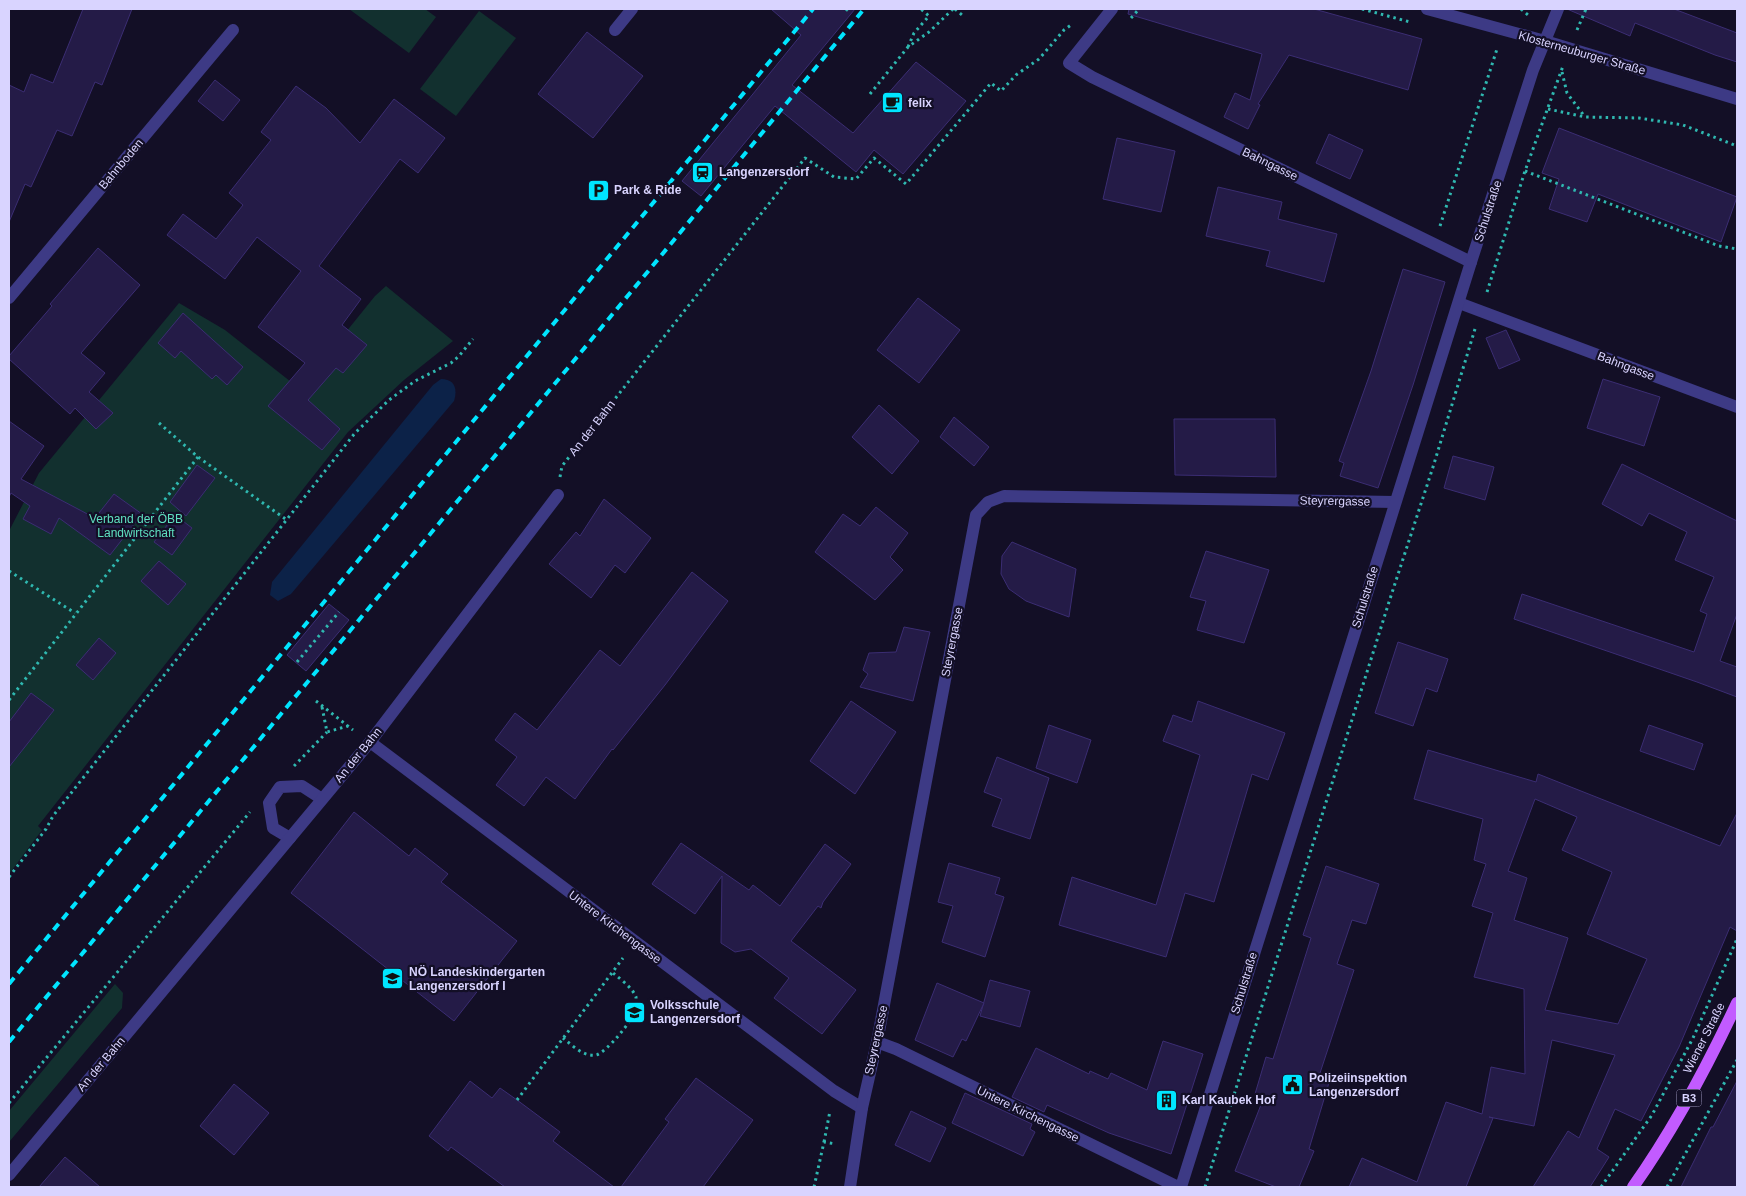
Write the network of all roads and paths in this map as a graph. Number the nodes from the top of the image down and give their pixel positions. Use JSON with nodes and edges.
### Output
{"nodes":[{"id":1,"x":632,"y":9,"type":"edge"},
{"id":2,"x":921,"y":9,"type":"edge"},
{"id":3,"x":954,"y":9,"type":"edge"},
{"id":4,"x":1112,"y":9,"type":"edge"},
{"id":5,"x":1362,"y":9,"type":"edge"},
{"id":6,"x":1427,"y":9,"type":"edge"},
{"id":7,"x":1558,"y":9,"type":"edge"},
{"id":8,"x":1586,"y":9,"type":"edge"},
{"id":9,"x":962,"y":15,"type":"dead end"},
{"id":10,"x":1074,"y":24,"type":"dead end"},
{"id":11,"x":1417,"y":24,"type":"dead end"},
{"id":12,"x":233,"y":30,"type":"dead end"},
{"id":13,"x":615,"y":30,"type":"dead end"},
{"id":14,"x":1545,"y":41,"type":"junction"},
{"id":15,"x":1498,"y":46,"type":"dead end"},
{"id":16,"x":908,"y":47,"type":"junction"},
{"id":17,"x":1570,"y":48,"type":"junction"},
{"id":18,"x":1537,"y":60,"type":"junction"},
{"id":19,"x":1562,"y":70,"type":"junction"},
{"id":20,"x":870,"y":94,"type":"dead end"},
{"id":21,"x":1737,"y":99,"type":"edge"},
{"id":22,"x":1548,"y":109,"type":"junction"},
{"id":23,"x":1585,"y":117,"type":"junction"},
{"id":24,"x":1737,"y":146,"type":"edge"},
{"id":25,"x":1525,"y":171,"type":"junction"},
{"id":26,"x":1680,"y":226,"type":"dead end"},
{"id":27,"x":1678,"y":230,"type":"junction"},
{"id":28,"x":1434,"y":244,"type":"junction"},
{"id":29,"x":1737,"y":249,"type":"edge"},
{"id":30,"x":1471,"y":262,"type":"junction"},
{"id":31,"x":9,"y":298,"type":"edge"},
{"id":32,"x":1459,"y":303,"type":"junction"},
{"id":33,"x":1481,"y":311,"type":"junction"},
{"id":34,"x":473,"y":339,"type":"dead end"},
{"id":35,"x":1737,"y":407,"type":"edge"},
{"id":36,"x":159,"y":423,"type":"dead end"},
{"id":37,"x":198,"y":457,"type":"junction"},
{"id":38,"x":558,"y":495,"type":"joint"},
{"id":39,"x":1395,"y":502,"type":"junction"},
{"id":40,"x":287,"y":520,"type":"junction"},
{"id":41,"x":9,"y":571,"type":"edge"},
{"id":42,"x":339,"y":612,"type":"dead end"},
{"id":43,"x":75,"y":613,"type":"junction"},
{"id":44,"x":297,"y":662,"type":"dead end"},
{"id":45,"x":9,"y":700,"type":"edge"},
{"id":46,"x":316,"y":701,"type":"dead end"},
{"id":47,"x":322,"y":706,"type":"junction"},
{"id":48,"x":335,"y":716,"type":"dead end"},
{"id":49,"x":348,"y":726,"type":"dead end"},
{"id":50,"x":326,"y":730,"type":"junction"},
{"id":51,"x":370,"y":742,"type":"junction"},
{"id":52,"x":294,"y":766,"type":"dead end"},
{"id":53,"x":322,"y":799,"type":"junction"},
{"id":54,"x":254,"y":808,"type":"dead end"},
{"id":55,"x":290,"y":838,"type":"junction"},
{"id":56,"x":9,"y":877,"type":"edge"},
{"id":57,"x":1737,"y":939,"type":"edge"},
{"id":58,"x":635,"y":942,"type":"junction"},
{"id":59,"x":612,"y":972,"type":"junction"},
{"id":60,"x":1737,"y":1003,"type":"edge"},
{"id":61,"x":562,"y":1038,"type":"junction"},
{"id":62,"x":877,"y":1042,"type":"junction"},
{"id":63,"x":1737,"y":1060,"type":"edge"},
{"id":64,"x":834,"y":1091,"type":"junction"},
{"id":65,"x":516,"y":1100,"type":"dead end"},
{"id":66,"x":9,"y":1103,"type":"edge"},
{"id":67,"x":862,"y":1108,"type":"junction"},
{"id":68,"x":824,"y":1142,"type":"junction"},
{"id":69,"x":856,"y":1148,"type":"junction"},
{"id":70,"x":9,"y":1175,"type":"edge"},
{"id":71,"x":814,"y":1187,"type":"edge"},
{"id":72,"x":850,"y":1187,"type":"edge"},
{"id":73,"x":1179,"y":1187,"type":"edge"},
{"id":74,"x":1206,"y":1187,"type":"edge"},
{"id":75,"x":1600,"y":1187,"type":"edge"},
{"id":76,"x":1633,"y":1187,"type":"edge"},
{"id":77,"x":1667,"y":1187,"type":"edge"}],
"edges":[{"from":1,"to":13,"type":"street"},
{"from":2,"to":16,"type":"path"},
{"from":3,"to":9,"type":"path"},
{"from":3,"to":16,"type":"path"},
{"from":4,"to":28,"type":"street","name":"Bahngasse"},
{"from":5,"to":11,"type":"path"},
{"from":6,"to":14,"type":"street","name":"Klosterneuburger Straße"},
{"from":7,"to":14,"type":"street","name":"Schulstraße"},
{"from":8,"to":17,"type":"path"},
{"from":10,"to":38,"type":"path","name":"An der Bahn"},
{"from":12,"to":31,"type":"street","name":"Bahnboden"},
{"from":14,"to":17,"type":"street","name":"Klosterneuburger Straße"},
{"from":14,"to":18,"type":"street","name":"Schulstraße"},
{"from":15,"to":28,"type":"path"},
{"from":16,"to":20,"type":"path"},
{"from":17,"to":19,"type":"path"},
{"from":17,"to":21,"type":"street","name":"Klosterneuburger Straße"},
{"from":18,"to":19,"type":"path"},
{"from":18,"to":30,"type":"street","name":"Schulstraße"},
{"from":19,"to":22,"type":"path"},
{"from":19,"to":23,"type":"path"},
{"from":22,"to":23,"type":"path"},
{"from":22,"to":25,"type":"path"},
{"from":23,"to":24,"type":"path"},
{"from":25,"to":27,"type":"path"},
{"from":25,"to":33,"type":"path"},
{"from":26,"to":27,"type":"path"},
{"from":27,"to":29,"type":"path"},
{"from":28,"to":30,"type":"street","name":"Bahngasse"},
{"from":30,"to":32,"type":"street","name":"Schulstraße"},
{"from":32,"to":33,"type":"street","name":"Bahngasse"},
{"from":32,"to":39,"type":"street","name":"Schulstraße"},
{"from":33,"to":35,"type":"street","name":"Bahngasse"},
{"from":33,"to":74,"type":"path"},
{"from":34,"to":40,"type":"path"},
{"from":36,"to":37,"type":"path"},
{"from":37,"to":40,"type":"path"},
{"from":37,"to":43,"type":"path"},
{"from":38,"to":51,"type":"street","name":"An der Bahn"},
{"from":39,"to":62,"type":"street","name":"Steyrergasse"},
{"from":39,"to":73,"type":"street","name":"Schulstraße"},
{"from":40,"to":56,"type":"path"},
{"from":41,"to":43,"type":"path"},
{"from":42,"to":44,"type":"path"},
{"from":43,"to":45,"type":"path"},
{"from":46,"to":47,"type":"path"},
{"from":47,"to":48,"type":"path"},
{"from":47,"to":50,"type":"path"},
{"from":49,"to":50,"type":"path"},
{"from":50,"to":52,"type":"path"},
{"from":51,"to":53,"type":"street","name":"An der Bahn"},
{"from":51,"to":58,"type":"street","name":"Untere Kirchengasse"},
{"from":53,"to":55,"type":"street","name":"An der Bahn"},
{"from":53,"to":55,"type":"street"},
{"from":54,"to":66,"type":"path"},
{"from":55,"to":70,"type":"street","name":"An der Bahn"},
{"from":57,"to":75,"type":"path"},
{"from":58,"to":59,"type":"path"},
{"from":58,"to":64,"type":"street","name":"Untere Kirchengasse"},
{"from":59,"to":61,"type":"path"},
{"from":59,"to":61,"type":"path"},
{"from":60,"to":76,"type":"main road","name":"Wiener Straße","number":"B3"},
{"from":61,"to":65,"type":"path"},
{"from":62,"to":67,"type":"street","name":"Steyrergasse"},
{"from":62,"to":73,"type":"street","name":"Untere Kirchengasse"},
{"from":63,"to":77,"type":"path"},
{"from":64,"to":67,"type":"street","name":"Untere Kirchengasse"},
{"from":64,"to":68,"type":"path"},
{"from":67,"to":69,"type":"street","name":"Steyrergasse"},
{"from":68,"to":69,"type":"path"},
{"from":68,"to":71,"type":"path"},
{"from":69,"to":72,"type":"street","name":"Steyrergasse"}]}
